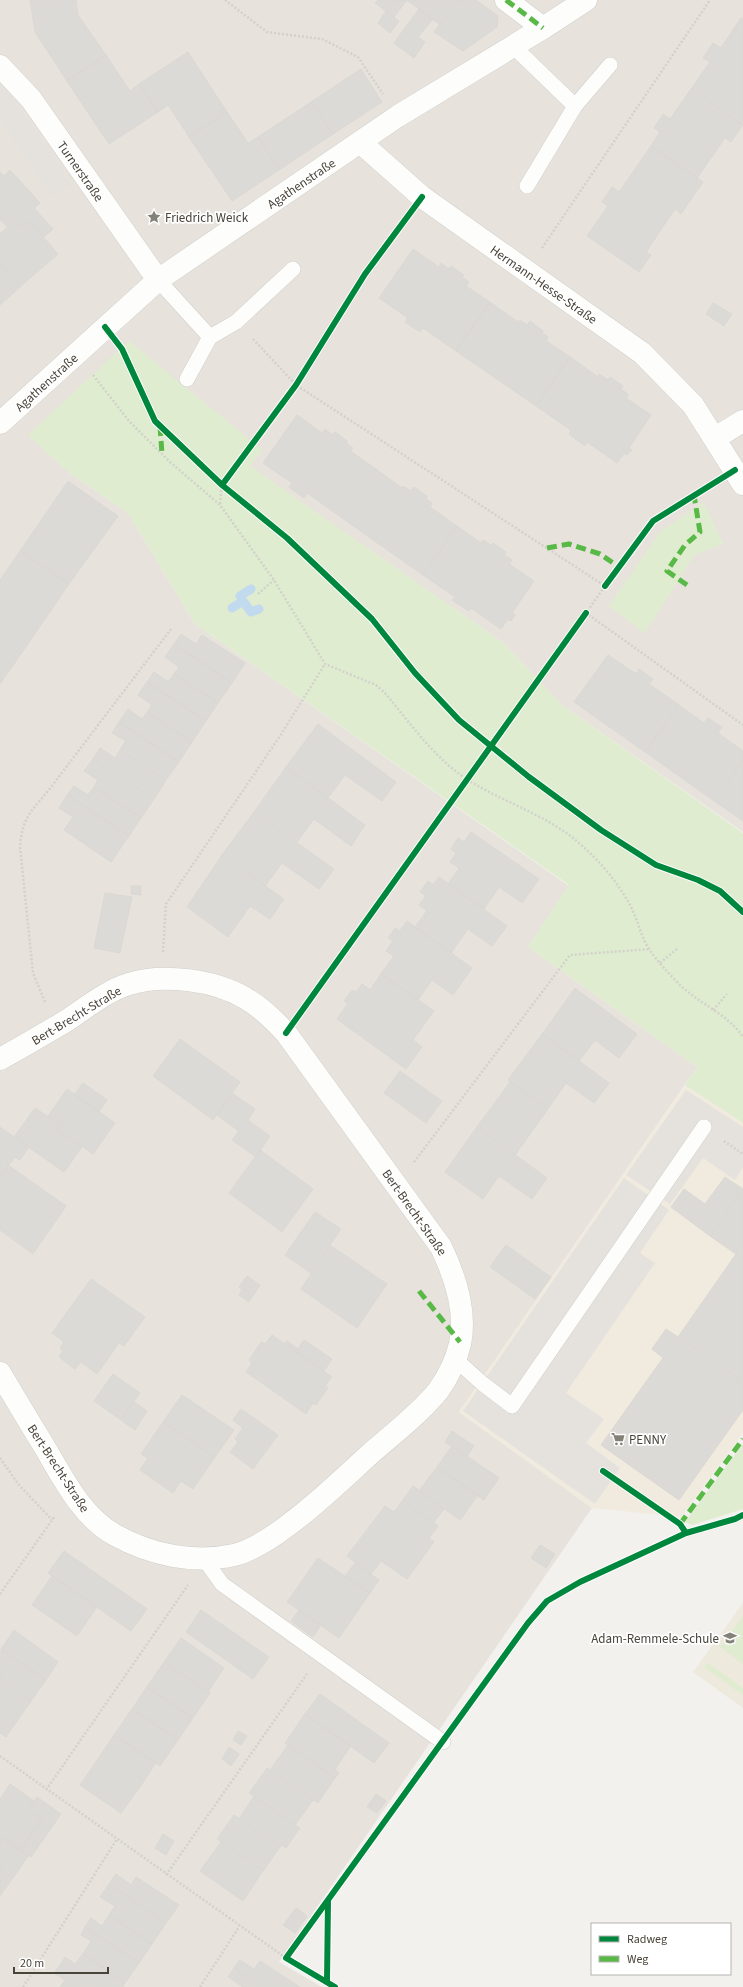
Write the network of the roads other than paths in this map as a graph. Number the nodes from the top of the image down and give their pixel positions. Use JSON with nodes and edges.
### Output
{"nodes":[{"id":1,"x":506,"y":0,"type":"edge"},
{"id":2,"x":586,"y":0,"type":"edge"},
{"id":3,"x":543,"y":28,"type":"junction"},
{"id":4,"x":514,"y":47,"type":"junction"},
{"id":5,"x":610,"y":65,"type":"dead end"},
{"id":6,"x":0,"y":66,"type":"edge"},
{"id":7,"x":575,"y":106,"type":"junction"},
{"id":8,"x":360,"y":142,"type":"junction"},
{"id":9,"x":527,"y":186,"type":"dead end"},
{"id":10,"x":294,"y":269,"type":"dead end"},
{"id":11,"x":158,"y":280,"type":"junction"},
{"id":12,"x":210,"y":337,"type":"junction"},
{"id":13,"x":187,"y":380,"type":"dead end"},
{"id":14,"x":743,"y":421,"type":"edge"},
{"id":15,"x":0,"y":423,"type":"edge"},
{"id":16,"x":715,"y":438,"type":"junction"},
{"id":17,"x":743,"y":484,"type":"edge"},
{"id":18,"x":0,"y":1059,"type":"edge"},
{"id":19,"x":704,"y":1127,"type":"dead end"},
{"id":20,"x":455,"y":1359,"type":"junction"},
{"id":21,"x":0,"y":1373,"type":"edge"},
{"id":22,"x":205,"y":1560,"type":"junction"},
{"id":23,"x":443,"y":1742,"type":"dead end"}],
"edges":[{"from":1,"to":3,"type":"street"},
{"from":2,"to":3,"type":"street","name":"Agathenstraße"},
{"from":3,"to":4,"type":"street","name":"Agathenstraße"},
{"from":4,"to":7,"type":"lane"},
{"from":4,"to":8,"type":"street","name":"Agathenstraße"},
{"from":5,"to":7,"type":"lane"},
{"from":6,"to":11,"type":"street","name":"Turnerstraße"},
{"from":7,"to":9,"type":"lane"},
{"from":8,"to":11,"type":"street","name":"Agathenstraße"},
{"from":8,"to":16,"type":"street","name":"Hermann-Hesse-Straße"},
{"from":10,"to":12,"type":"lane"},
{"from":11,"to":12,"type":"lane"},
{"from":11,"to":15,"type":"street","name":"Agathenstraße"},
{"from":12,"to":13,"type":"lane"},
{"from":14,"to":16,"type":"street"},
{"from":16,"to":17,"type":"street","name":"Hermann-Hesse-Straße"},
{"from":18,"to":20,"type":"street","name":"Bert-Brecht-Straße"},
{"from":19,"to":20,"type":"lane"},
{"from":20,"to":22,"type":"street","name":"Bert-Brecht-Straße"},
{"from":21,"to":22,"type":"street","name":"Bert-Brecht-Straße"},
{"from":22,"to":23,"type":"lane"}]}
